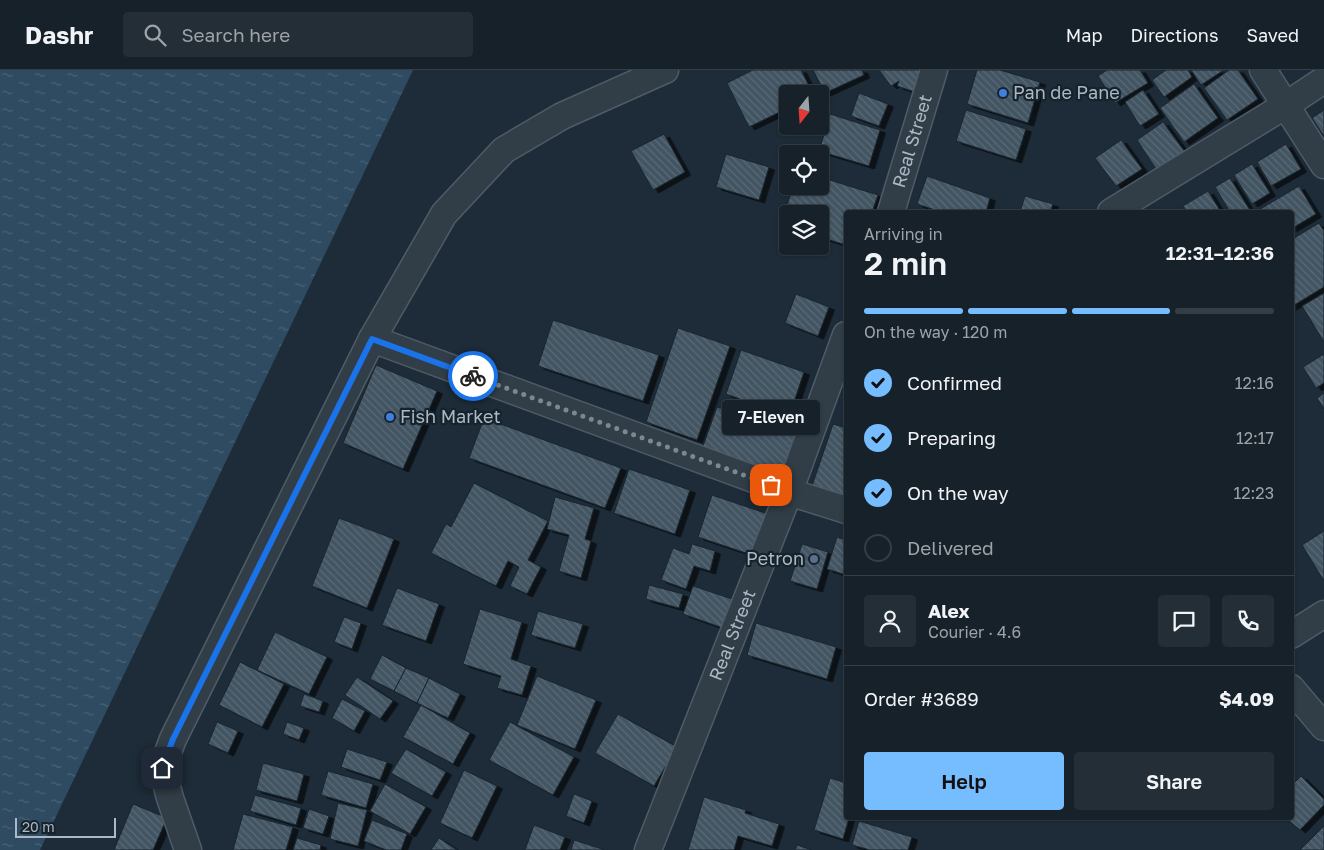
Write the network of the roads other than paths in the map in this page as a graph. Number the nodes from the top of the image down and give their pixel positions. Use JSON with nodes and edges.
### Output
{"nodes":[{"id":1,"x":665,"y":70,"type":"edge"},
{"id":2,"x":934,"y":70,"type":"edge"},
{"id":3,"x":1263,"y":70,"type":"edge"},
{"id":4,"x":1324,"y":80,"type":"edge"},
{"id":5,"x":1286,"y":105,"type":"junction"},
{"id":6,"x":1324,"y":165,"type":"edge"},
{"id":7,"x":892,"y":210,"type":"edge"},
{"id":8,"x":1114,"y":210,"type":"edge"},
{"id":9,"x":372,"y":339,"type":"junction"},
{"id":10,"x":844,"y":341,"type":"edge"},
{"id":11,"x":789,"y":492,"type":"junction"},
{"id":12,"x":844,"y":509,"type":"edge"},
{"id":13,"x":1324,"y":614,"type":"edge"},
{"id":14,"x":1294,"y":633,"type":"edge"},
{"id":15,"x":1294,"y":692,"type":"edge"},
{"id":16,"x":1324,"y":727,"type":"edge"},
{"id":17,"x":188,"y":850,"type":"edge"},
{"id":18,"x":648,"y":850,"type":"edge"}],
"edges":[{"from":1,"to":9,"type":"street"},
{"from":2,"to":7,"type":"street","name":"Real Street"},
{"from":3,"to":5,"type":"street"},
{"from":4,"to":5,"type":"street"},
{"from":5,"to":6,"type":"street"},
{"from":5,"to":8,"type":"street"},
{"from":9,"to":11,"type":"street"},
{"from":9,"to":17,"type":"street"},
{"from":10,"to":11,"type":"street","name":"Real Street"},
{"from":11,"to":12,"type":"street"},
{"from":11,"to":18,"type":"street","name":"Real Street"},
{"from":13,"to":14,"type":"street"},
{"from":15,"to":16,"type":"street"}]}
